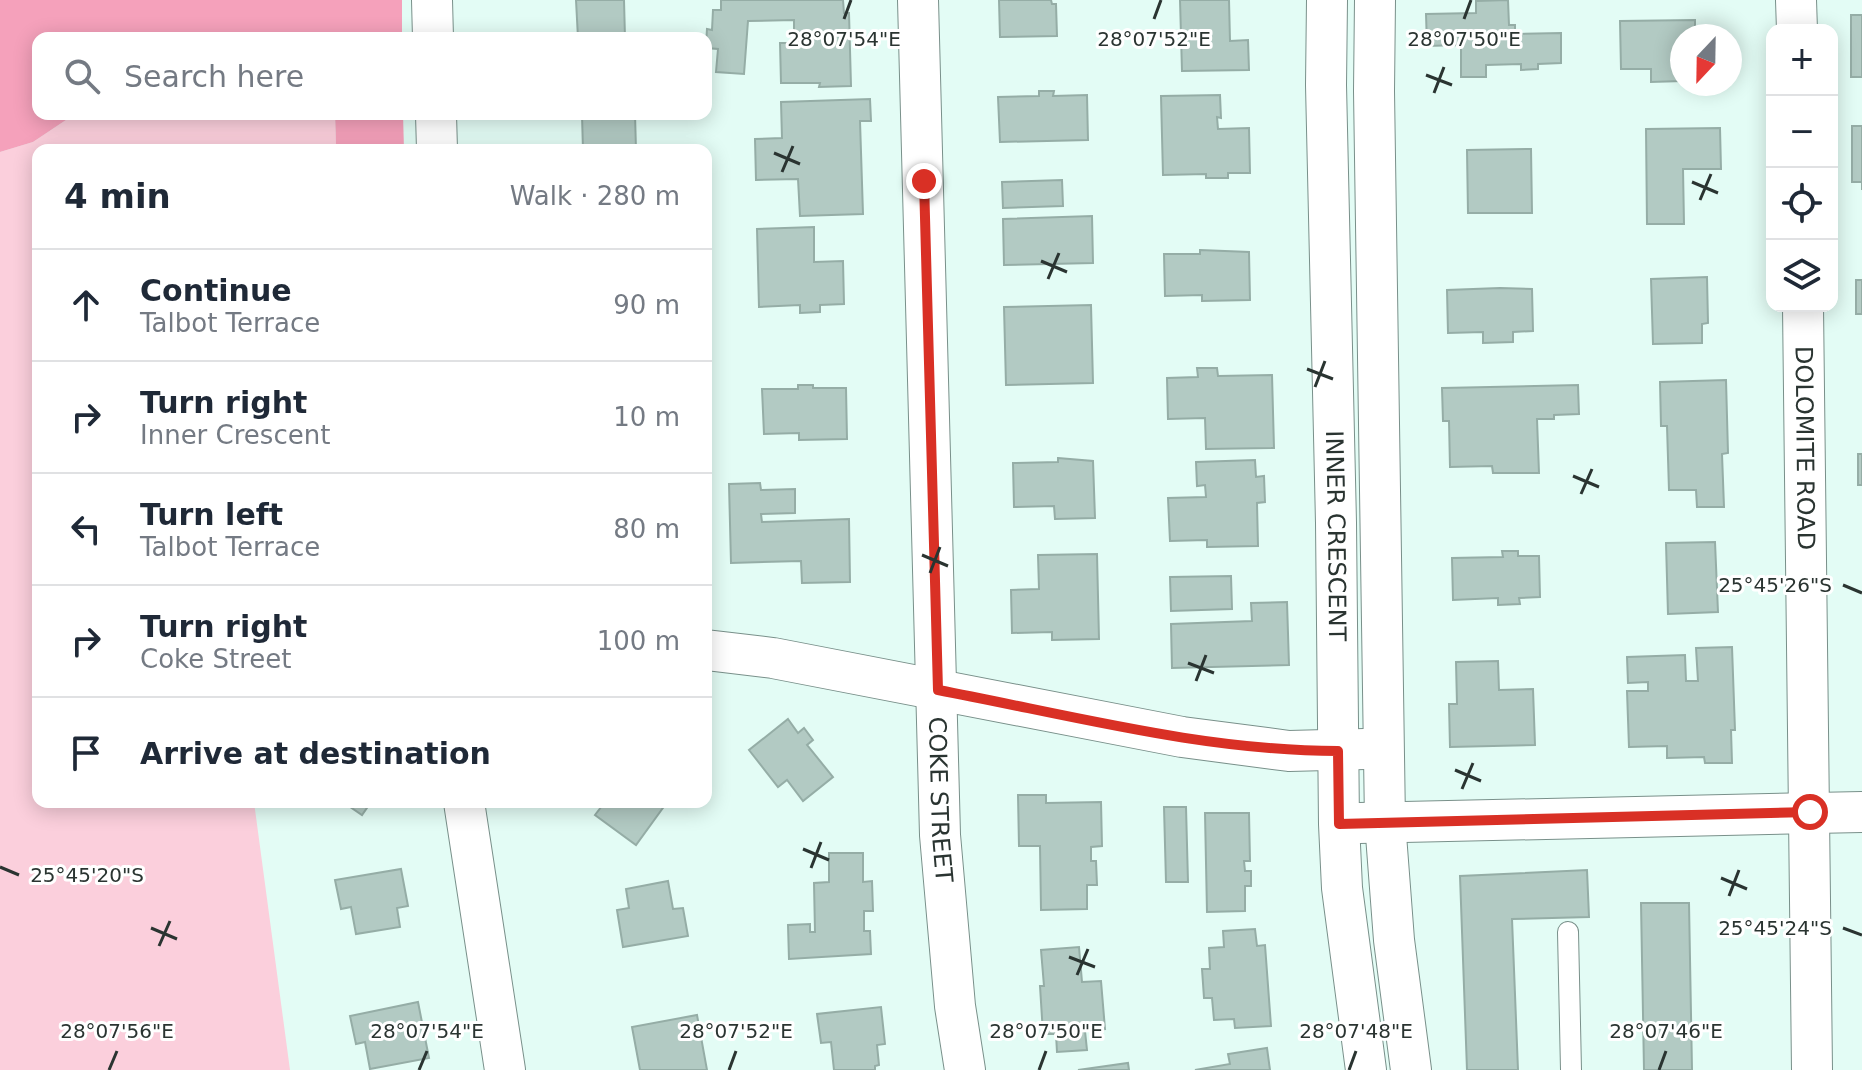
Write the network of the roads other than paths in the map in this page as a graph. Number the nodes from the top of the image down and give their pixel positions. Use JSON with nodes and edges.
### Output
{"nodes":[{"id":1,"x":432,"y":0,"type":"edge"},
{"id":2,"x":918,"y":0,"type":"edge"},
{"id":3,"x":1327,"y":0,"type":"edge"},
{"id":4,"x":1375,"y":0,"type":"edge"},
{"id":5,"x":1796,"y":0,"type":"edge"},
{"id":6,"x":1797,"y":24,"type":"edge"},
{"id":7,"x":433,"y":32,"type":"edge"},
{"id":8,"x":436,"y":120,"type":"edge"},
{"id":9,"x":437,"y":144,"type":"edge"},
{"id":10,"x":1803,"y":312,"type":"edge"},
{"id":11,"x":712,"y":651,"type":"edge"},
{"id":12,"x":938,"y":690,"type":"junction"},
{"id":13,"x":1385,"y":748,"type":"junction"},
{"id":14,"x":1338,"y":751,"type":"junction"},
{"id":15,"x":465,"y":808,"type":"edge"},
{"id":16,"x":1810,"y":812,"type":"junction"},
{"id":17,"x":1862,"y":812,"type":"edge"},
{"id":18,"x":1385,"y":822,"type":"junction"},
{"id":19,"x":1339,"y":824,"type":"junction"},
{"id":20,"x":1568,"y":932,"type":"dead end"},
{"id":21,"x":505,"y":1070,"type":"edge"},
{"id":22,"x":965,"y":1070,"type":"edge"},
{"id":23,"x":1366,"y":1070,"type":"edge"},
{"id":24,"x":1411,"y":1070,"type":"edge"},
{"id":25,"x":1571,"y":1070,"type":"edge"},
{"id":26,"x":1812,"y":1070,"type":"edge"}],
"edges":[{"from":1,"to":7,"type":"street"},
{"from":2,"to":12,"type":"street","name":"COKE STREET"},
{"from":3,"to":14,"type":"street","name":"INNER CRESCENT"},
{"from":4,"to":13,"type":"street","name":"INNER CRESCENT"},
{"from":5,"to":6,"type":"street"},
{"from":8,"to":9,"type":"street"},
{"from":10,"to":16,"type":"street","name":"DOLOMITE ROAD"},
{"from":11,"to":12,"type":"street"},
{"from":12,"to":14,"type":"street"},
{"from":12,"to":22,"type":"street","name":"COKE STREET"},
{"from":13,"to":14,"type":"street"},
{"from":13,"to":18,"type":"street","name":"INNER CRESCENT"},
{"from":14,"to":19,"type":"street","name":"INNER CRESCENT"},
{"from":15,"to":21,"type":"street"},
{"from":16,"to":17,"type":"street"},
{"from":16,"to":18,"type":"street"},
{"from":16,"to":26,"type":"street","name":"DOLOMITE ROAD"},
{"from":18,"to":19,"type":"street"},
{"from":18,"to":24,"type":"street","name":"INNER CRESCENT"},
{"from":19,"to":23,"type":"street","name":"INNER CRESCENT"},
{"from":20,"to":25,"type":"lane"}]}
